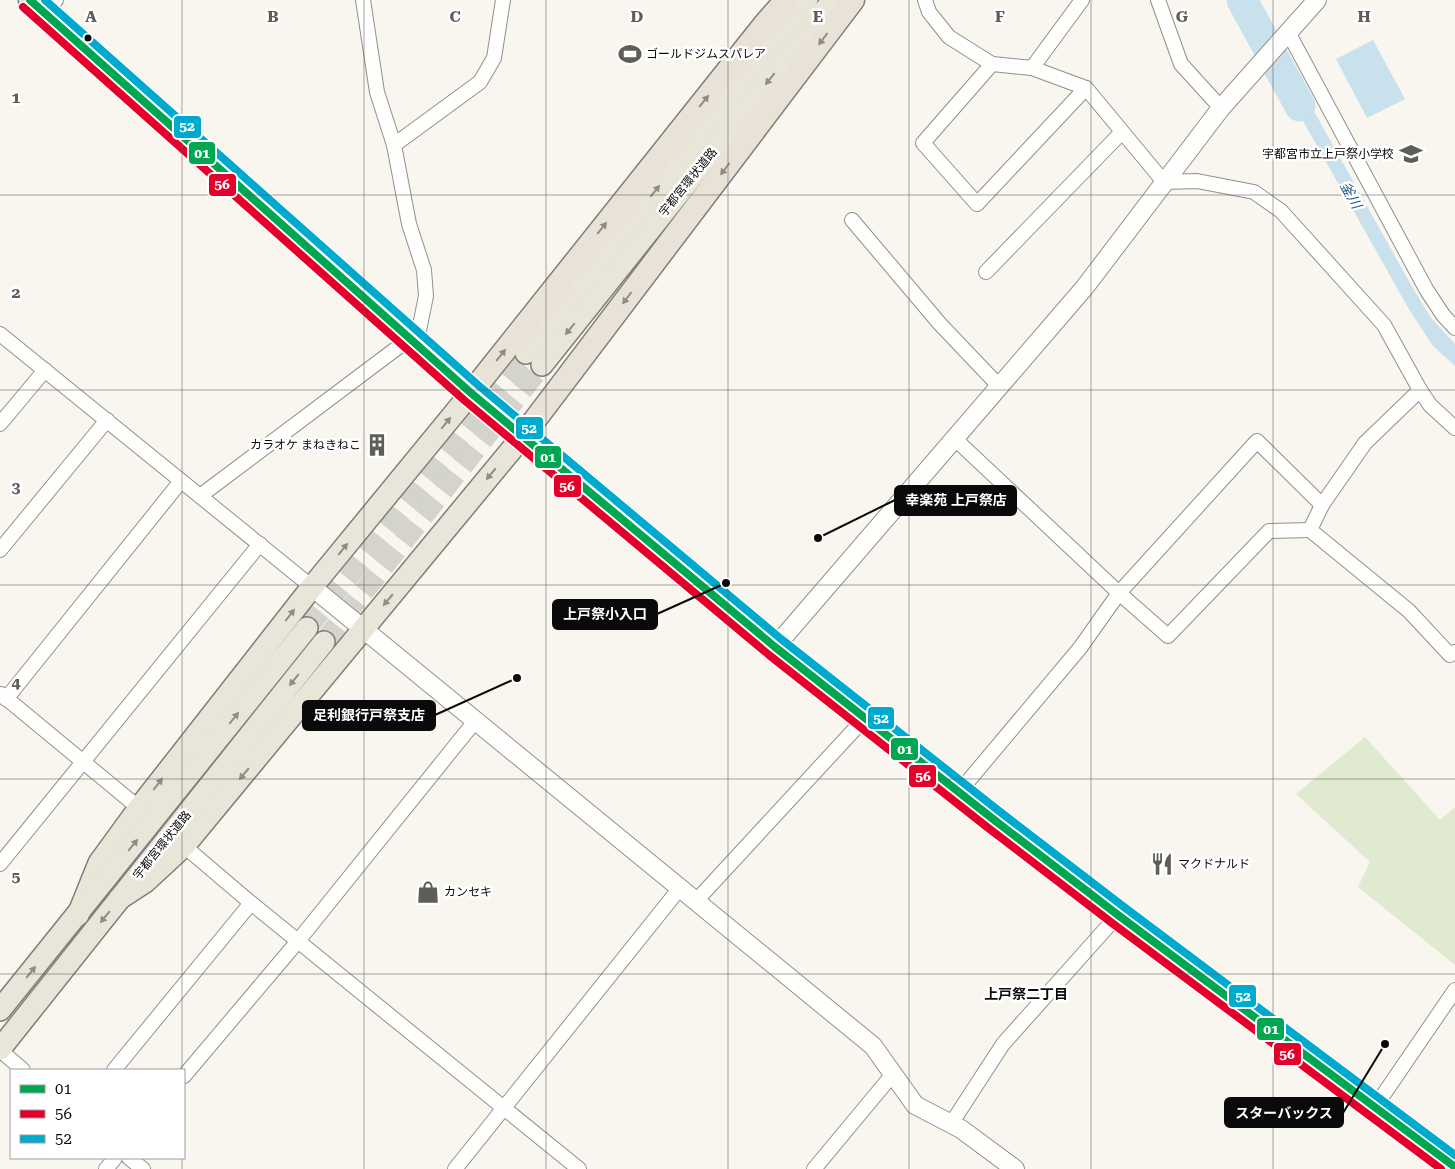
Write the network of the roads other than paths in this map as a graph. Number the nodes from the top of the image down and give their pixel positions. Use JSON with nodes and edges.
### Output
{"nodes":[{"id":1,"x":363,"y":0,"type":"edge"},
{"id":2,"x":504,"y":0,"type":"edge"},
{"id":3,"x":786,"y":0,"type":"edge"},
{"id":4,"x":807,"y":0,"type":"edge"},
{"id":5,"x":834,"y":0,"type":"edge"},
{"id":6,"x":852,"y":0,"type":"edge"},
{"id":7,"x":925,"y":0,"type":"edge"},
{"id":8,"x":1082,"y":0,"type":"edge"},
{"id":9,"x":1158,"y":0,"type":"edge"},
{"id":10,"x":1317,"y":0,"type":"edge"},
{"id":11,"x":44,"y":5,"type":"edge"},
{"id":12,"x":1288,"y":32,"type":"junction"},
{"id":13,"x":992,"y":64,"type":"junction"},
{"id":14,"x":1032,"y":68,"type":"junction"},
{"id":15,"x":1086,"y":88,"type":"junction"},
{"id":16,"x":1221,"y":108,"type":"junction"},
{"id":17,"x":1122,"y":132,"type":"junction"},
{"id":18,"x":394,"y":145,"type":"junction"},
{"id":19,"x":1164,"y":182,"type":"junction"},
{"id":20,"x":852,"y":220,"type":"dead end"},
{"id":21,"x":986,"y":272,"type":"dead end"},
{"id":22,"x":1455,"y":328,"type":"edge"},
{"id":23,"x":0,"y":334,"type":"edge"},
{"id":24,"x":412,"y":342,"type":"junction"},
{"id":25,"x":45,"y":370,"type":"junction"},
{"id":26,"x":999,"y":386,"type":"junction"},
{"id":27,"x":1420,"y":390,"type":"junction"},
{"id":28,"x":470,"y":393,"type":"junction"},
{"id":29,"x":107,"y":420,"type":"junction"},
{"id":30,"x":0,"y":424,"type":"edge"},
{"id":31,"x":1455,"y":428,"type":"edge"},
{"id":32,"x":522,"y":437,"type":"junction"},
{"id":33,"x":954,"y":438,"type":"junction"},
{"id":34,"x":181,"y":480,"type":"junction"},
{"id":35,"x":200,"y":496,"type":"junction"},
{"id":36,"x":1322,"y":506,"type":"junction"},
{"id":37,"x":1310,"y":530,"type":"junction"},
{"id":38,"x":260,"y":544,"type":"junction"},
{"id":39,"x":0,"y":550,"type":"edge"},
{"id":40,"x":312,"y":587,"type":"junction"},
{"id":41,"x":1119,"y":593,"type":"junction"},
{"id":42,"x":307,"y":628,"type":"tunnel mouth"},
{"id":43,"x":364,"y":628,"type":"junction"},
{"id":44,"x":324,"y":642,"type":"tunnel mouth"},
{"id":45,"x":775,"y":647,"type":"junction"},
{"id":46,"x":1455,"y":652,"type":"edge"},
{"id":47,"x":3,"y":696,"type":"edge"},
{"id":48,"x":866,"y":718,"type":"junction"},
{"id":49,"x":476,"y":720,"type":"junction"},
{"id":50,"x":83,"y":761,"type":"junction"},
{"id":51,"x":959,"y":792,"type":"junction"},
{"id":52,"x":139,"y":808,"type":"junction"},
{"id":53,"x":184,"y":846,"type":"junction"},
{"id":54,"x":0,"y":864,"type":"edge"},
{"id":55,"x":680,"y":888,"type":"junction"},
{"id":56,"x":120,"y":898,"type":"junction"},
{"id":57,"x":696,"y":901,"type":"junction"},
{"id":58,"x":251,"y":903,"type":"junction"},
{"id":59,"x":78,"y":915,"type":"junction"},
{"id":60,"x":1118,"y":915,"type":"junction"},
{"id":61,"x":298,"y":941,"type":"junction"},
{"id":62,"x":1455,"y":990,"type":"edge"},
{"id":63,"x":0,"y":1010,"type":"edge"},
{"id":64,"x":0,"y":1050,"type":"edge"},
{"id":65,"x":22,"y":1069,"type":"edge"},
{"id":66,"x":115,"y":1069,"type":"edge"},
{"id":67,"x":893,"y":1074,"type":"junction"},
{"id":68,"x":185,"y":1075,"type":"edge"},
{"id":69,"x":504,"y":1108,"type":"junction"},
{"id":70,"x":1375,"y":1108,"type":"junction"},
{"id":71,"x":952,"y":1124,"type":"junction"},
{"id":72,"x":114,"y":1159,"type":"edge"},
{"id":73,"x":130,"y":1159,"type":"edge"},
{"id":74,"x":1455,"y":1167,"type":"edge"},
{"id":75,"x":106,"y":1169,"type":"edge"},
{"id":76,"x":143,"y":1169,"type":"edge"},
{"id":77,"x":455,"y":1169,"type":"edge"},
{"id":78,"x":579,"y":1169,"type":"edge"},
{"id":79,"x":814,"y":1169,"type":"edge"},
{"id":80,"x":1015,"y":1169,"type":"edge"}],
"edges":[{"from":1,"to":18,"type":"street"},
{"from":2,"to":18,"type":"street"},
{"from":28,"to":3,"type":"highway","one_way":true},
{"from":5,"to":4,"type":"main road","name":"宇都宮環状道路","one_way":true},
{"from":6,"to":32,"type":"highway","one_way":true},
{"from":7,"to":13,"type":"street"},
{"from":8,"to":14,"type":"street"},
{"from":9,"to":16,"type":"street"},
{"from":10,"to":12,"type":"street"},
{"from":11,"to":24,"type":"highway"},
{"from":12,"to":16,"type":"street"},
{"from":12,"to":22,"type":"street"},
{"from":13,"to":14,"type":"street"},
{"from":13,"to":15,"type":"street"},
{"from":14,"to":15,"type":"street"},
{"from":15,"to":17,"type":"street"},
{"from":16,"to":19,"type":"street"},
{"from":17,"to":19,"type":"street"},
{"from":17,"to":21,"type":"street"},
{"from":18,"to":24,"type":"street"},
{"from":19,"to":26,"type":"street"},
{"from":19,"to":27,"type":"street"},
{"from":20,"to":26,"type":"street"},
{"from":23,"to":25,"type":"street"},
{"from":24,"to":28,"type":"highway"},
{"from":24,"to":35,"type":"street"},
{"from":25,"to":29,"type":"street"},
{"from":25,"to":30,"type":"street"},
{"from":26,"to":33,"type":"street"},
{"from":27,"to":31,"type":"street"},
{"from":27,"to":36,"type":"street"},
{"from":28,"to":32,"type":"highway"},
{"from":40,"to":28,"type":"main road","one_way":true},
{"from":29,"to":34,"type":"street"},
{"from":29,"to":39,"type":"street"},
{"from":32,"to":43,"type":"main road","one_way":true},
{"from":32,"to":45,"type":"highway"},
{"from":33,"to":41,"type":"street"},
{"from":33,"to":45,"type":"street"},
{"from":34,"to":35,"type":"street"},
{"from":34,"to":47,"type":"street"},
{"from":35,"to":38,"type":"street"},
{"from":36,"to":37,"type":"street"},
{"from":36,"to":41,"type":"street"},
{"from":37,"to":41,"type":"street"},
{"from":37,"to":46,"type":"street"},
{"from":38,"to":40,"type":"street"},
{"from":38,"to":50,"type":"street"},
{"from":40,"to":43,"type":"street"},
{"from":52,"to":40,"type":"main road","one_way":true},
{"from":41,"to":51,"type":"street"},
{"from":59,"to":42,"type":"main road","name":"宇都宮環状道路","one_way":true},
{"from":43,"to":49,"type":"street"},
{"from":43,"to":53,"type":"main road","one_way":true},
{"from":44,"to":56,"type":"main road","name":"宇都宮環状道路","one_way":true},
{"from":45,"to":48,"type":"highway"},
{"from":47,"to":50,"type":"street"},
{"from":48,"to":51,"type":"highway"},
{"from":48,"to":57,"type":"street"},
{"from":49,"to":55,"type":"street"},
{"from":49,"to":61,"type":"street"},
{"from":50,"to":52,"type":"street"},
{"from":50,"to":54,"type":"street"},
{"from":51,"to":60,"type":"highway"},
{"from":52,"to":59,"type":"main road"},
{"from":53,"to":56,"type":"main road"},
{"from":53,"to":58,"type":"street"},
{"from":55,"to":57,"type":"street"},
{"from":55,"to":69,"type":"street"},
{"from":56,"to":64,"type":"main road","name":"宇都宮環状道路","one_way":true},
{"from":57,"to":67,"type":"street"},
{"from":58,"to":61,"type":"street"},
{"from":58,"to":66,"type":"street"},
{"from":63,"to":59,"type":"main road","name":"宇都宮環状道路","one_way":true},
{"from":60,"to":70,"type":"highway"},
{"from":60,"to":71,"type":"street"},
{"from":61,"to":68,"type":"street"},
{"from":61,"to":69,"type":"street"},
{"from":62,"to":70,"type":"street"},
{"from":64,"to":65,"type":"street"},
{"from":67,"to":71,"type":"street"},
{"from":67,"to":79,"type":"street"},
{"from":69,"to":77,"type":"street"},
{"from":69,"to":78,"type":"street"},
{"from":70,"to":74,"type":"highway"},
{"from":71,"to":80,"type":"street"},
{"from":72,"to":75,"type":"street"},
{"from":73,"to":76,"type":"street"}]}
